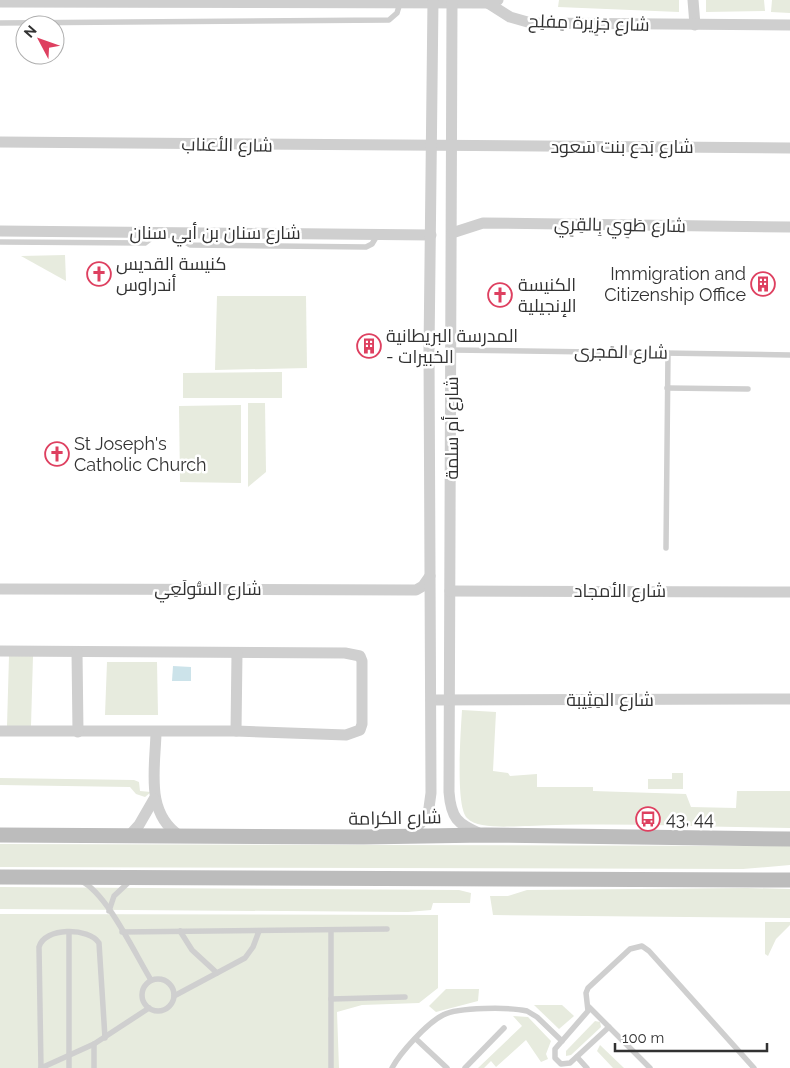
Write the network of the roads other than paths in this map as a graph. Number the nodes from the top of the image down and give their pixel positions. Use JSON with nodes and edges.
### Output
{"nodes":[{"id":1,"x":693,"y":0,"type":"edge"},
{"id":2,"x":102,"y":1,"type":"edge"},
{"id":3,"x":181,"y":1,"type":"edge"},
{"id":4,"x":334,"y":1,"type":"edge"},
{"id":5,"x":400,"y":1,"type":"edge"},
{"id":6,"x":433,"y":1,"type":"edge"},
{"id":7,"x":0,"y":2,"type":"edge"},
{"id":8,"x":493,"y":2,"type":"edge"},
{"id":9,"x":452,"y":3,"type":"junction"},
{"id":10,"x":0,"y":23,"type":"edge"},
{"id":11,"x":695,"y":25,"type":"junction"},
{"id":12,"x":790,"y":25,"type":"edge"},
{"id":13,"x":0,"y":142,"type":"edge"},
{"id":14,"x":453,"y":146,"type":"junction"},
{"id":15,"x":432,"y":147,"type":"junction"},
{"id":16,"x":790,"y":148,"type":"edge"},
{"id":17,"x":790,"y":227,"type":"edge"},
{"id":18,"x":0,"y":231,"type":"edge"},
{"id":19,"x":159,"y":233,"type":"junction"},
{"id":20,"x":452,"y":233,"type":"junction"},
{"id":21,"x":431,"y":235,"type":"junction"},
{"id":22,"x":0,"y":242,"type":"edge"},
{"id":23,"x":452,"y":350,"type":"junction"},
{"id":24,"x":668,"y":353,"type":"junction"},
{"id":25,"x":790,"y":355,"type":"edge"},
{"id":26,"x":667,"y":388,"type":"junction"},
{"id":27,"x":748,"y":389,"type":"dead end"},
{"id":28,"x":666,"y":548,"type":"dead end"},
{"id":29,"x":430,"y":576,"type":"junction"},
{"id":30,"x":0,"y":588,"type":"edge"},
{"id":31,"x":416,"y":590,"type":"junction"},
{"id":32,"x":450,"y":591,"type":"junction"},
{"id":33,"x":790,"y":592,"type":"edge"},
{"id":34,"x":431,"y":606,"type":"junction"},
{"id":35,"x":0,"y":651,"type":"edge"},
{"id":36,"x":77,"y":652,"type":"junction"},
{"id":37,"x":237,"y":653,"type":"junction"},
{"id":38,"x":431,"y":700,"type":"junction"},
{"id":39,"x":449,"y":700,"type":"junction"},
{"id":40,"x":790,"y":700,"type":"edge"},
{"id":41,"x":0,"y":731,"type":"edge"},
{"id":42,"x":236,"y":731,"type":"junction"},
{"id":43,"x":78,"y":732,"type":"junction"},
{"id":44,"x":156,"y":733,"type":"junction"},
{"id":45,"x":154,"y":799,"type":"junction"},
{"id":46,"x":0,"y":835,"type":"edge"},
{"id":47,"x":485,"y":835,"type":"junction"},
{"id":48,"x":128,"y":837,"type":"junction"},
{"id":49,"x":180,"y":837,"type":"junction"},
{"id":50,"x":408,"y":837,"type":"junction"},
{"id":51,"x":790,"y":839,"type":"edge"},
{"id":52,"x":0,"y":878,"type":"edge"},
{"id":53,"x":68,"y":878,"type":"junction"},
{"id":54,"x":140,"y":878,"type":"junction"},
{"id":55,"x":790,"y":880,"type":"edge"},
{"id":56,"x":109,"y":911,"type":"junction"},
{"id":57,"x":387,"y":929,"type":"dead end"},
{"id":58,"x":259,"y":930,"type":"junction"},
{"id":59,"x":331,"y":930,"type":"junction"},
{"id":60,"x":180,"y":931,"type":"junction"},
{"id":61,"x":122,"y":932,"type":"junction"},
{"id":62,"x":69,"y":933,"type":"junction"},
{"id":63,"x":217,"y":973,"type":"junction"},
{"id":64,"x":151,"y":980,"type":"junction"},
{"id":65,"x":174,"y":996,"type":"junction"},
{"id":66,"x":405,"y":997,"type":"dead end"},
{"id":67,"x":331,"y":999,"type":"junction"},
{"id":68,"x":589,"y":1007,"type":"junction"},
{"id":69,"x":149,"y":1008,"type":"junction"},
{"id":70,"x":609,"y":1027,"type":"junction"},
{"id":71,"x":504,"y":1028,"type":"dead end"},
{"id":72,"x":105,"y":1038,"type":"junction"},
{"id":73,"x":416,"y":1039,"type":"junction"},
{"id":74,"x":562,"y":1041,"type":"junction"},
{"id":75,"x":94,"y":1044,"type":"junction"},
{"id":76,"x":70,"y":1056,"type":"junction"},
{"id":77,"x":577,"y":1057,"type":"junction"},
{"id":78,"x":41,"y":1068,"type":"edge"},
{"id":79,"x":70,"y":1068,"type":"edge"},
{"id":80,"x":94,"y":1068,"type":"edge"},
{"id":81,"x":331,"y":1068,"type":"edge"},
{"id":82,"x":392,"y":1068,"type":"edge"},
{"id":83,"x":447,"y":1068,"type":"edge"},
{"id":84,"x":465,"y":1068,"type":"edge"},
{"id":85,"x":587,"y":1068,"type":"edge"},
{"id":86,"x":650,"y":1068,"type":"edge"},
{"id":87,"x":754,"y":1068,"type":"edge"}],
"edges":[{"from":1,"to":11,"type":"street"},
{"from":2,"to":3,"type":"street","name":"شارع جَزِيرة مِفلِح"},
{"from":2,"to":7,"type":"street","name":"شارع جَزِيرة مِفلِح"},
{"from":3,"to":4,"type":"street","name":"شارع جَزِيرة مِفلِح"},
{"from":4,"to":5,"type":"street","name":"شارع جَزِيرة مِفلِح"},
{"from":5,"to":6,"type":"street","name":"شارع جَزِيرة مِفلِح"},
{"from":5,"to":10,"type":"lane"},
{"from":6,"to":9,"type":"street","name":"شارع جَزِيرة مِفلِح"},
{"from":6,"to":15,"type":"street","name":"شارع أم سلمة"},
{"from":8,"to":9,"type":"street","name":"شارع جَزِيرة مِفلِح"},
{"from":8,"to":11,"type":"street","name":"شارع جَزِيرة مِفلِح"},
{"from":9,"to":14,"type":"street","name":"شارع أم سلمة"},
{"from":11,"to":12,"type":"street","name":"شارع جَزِيرة مِفلِح"},
{"from":13,"to":15,"type":"street","name":"شارع الأعناب"},
{"from":14,"to":15,"type":"street","name":"شارع الأعناب"},
{"from":14,"to":16,"type":"street","name":"شارع بَدع بنت سَعود"},
{"from":14,"to":20,"type":"street","name":"شارع أم سلمة"},
{"from":15,"to":21,"type":"street","name":"شارع أم سلمة"},
{"from":17,"to":20,"type":"street","name":"شارع طَوِي بِالقِرِي"},
{"from":18,"to":19,"type":"street","name":"شارع سنان بن أبي سنان"},
{"from":19,"to":21,"type":"street","name":"شارع سنان بن أبي سنان"},
{"from":19,"to":22,"type":"lane"},
{"from":20,"to":23,"type":"street","name":"شارع أم سلمة"},
{"from":21,"to":29,"type":"street","name":"شارع أم سلمة"},
{"from":23,"to":24,"type":"lane","name":"شارع المَجرى"},
{"from":23,"to":32,"type":"street","name":"شارع أم سلمة"},
{"from":24,"to":25,"type":"lane","name":"شارع المَجرى"},
{"from":24,"to":26,"type":"lane"},
{"from":26,"to":27,"type":"lane"},
{"from":26,"to":28,"type":"lane"},
{"from":29,"to":31,"type":"street"},
{"from":29,"to":34,"type":"street","name":"شارع أم سلمة"},
{"from":30,"to":31,"type":"street","name":"شارع السُّولَعِي"},
{"from":31,"to":34,"type":"street"},
{"from":32,"to":33,"type":"street","name":"شارع الأمجاد"},
{"from":32,"to":39,"type":"street","name":"شارع أم سلمة"},
{"from":34,"to":38,"type":"street","name":"شارع أم سلمة"},
{"from":35,"to":36,"type":"street"},
{"from":36,"to":37,"type":"street"},
{"from":36,"to":43,"type":"street"},
{"from":37,"to":42,"type":"street"},
{"from":37,"to":42,"type":"street"},
{"from":38,"to":39,"type":"street","name":"شارع المِثِيبة"},
{"from":38,"to":50,"type":"street","name":"شارع أم سلمة"},
{"from":39,"to":40,"type":"street","name":"شارع المِثِيبة"},
{"from":39,"to":47,"type":"street","name":"شارع أم سلمة"},
{"from":41,"to":43,"type":"street"},
{"from":42,"to":44,"type":"street"},
{"from":43,"to":44,"type":"street"},
{"from":44,"to":45,"type":"street"},
{"from":45,"to":48,"type":"street"},
{"from":45,"to":49,"type":"street"},
{"from":46,"to":48,"type":"main road","name":"شارع الكرامة"},
{"from":47,"to":50,"type":"main road","name":"شارع الكرامة"},
{"from":47,"to":51,"type":"main road","name":"شارع الكرامة"},
{"from":48,"to":49,"type":"main road","name":"شارع الكرامة"},
{"from":49,"to":50,"type":"main road","name":"شارع الكرامة"},
{"from":52,"to":53,"type":"main road"},
{"from":53,"to":54,"type":"main road"},
{"from":53,"to":56,"type":"lane"},
{"from":54,"to":55,"type":"main road"},
{"from":54,"to":56,"type":"lane"},
{"from":56,"to":61,"type":"lane"},
{"from":57,"to":59,"type":"lane"},
{"from":58,"to":59,"type":"lane"},
{"from":58,"to":60,"type":"lane"},
{"from":58,"to":63,"type":"lane"},
{"from":59,"to":67,"type":"lane"},
{"from":60,"to":61,"type":"lane"},
{"from":60,"to":63,"type":"lane"},
{"from":61,"to":64,"type":"lane"},
{"from":62,"to":72,"type":"lane"},
{"from":62,"to":76,"type":"lane"},
{"from":62,"to":78,"type":"lane"},
{"from":63,"to":65,"type":"lane"},
{"from":64,"to":65,"type":"lane"},
{"from":64,"to":69,"type":"lane"},
{"from":65,"to":69,"type":"lane"},
{"from":66,"to":67,"type":"lane"},
{"from":67,"to":81,"type":"lane"},
{"from":68,"to":70,"type":"lane"},
{"from":68,"to":74,"type":"lane"},
{"from":68,"to":87,"type":"lane"},
{"from":69,"to":72,"type":"lane"},
{"from":70,"to":77,"type":"lane"},
{"from":70,"to":86,"type":"lane"},
{"from":71,"to":84,"type":"lane"},
{"from":72,"to":75,"type":"lane"},
{"from":73,"to":74,"type":"lane"},
{"from":73,"to":82,"type":"lane"},
{"from":73,"to":83,"type":"lane"},
{"from":74,"to":77,"type":"lane"},
{"from":75,"to":76,"type":"lane"},
{"from":75,"to":80,"type":"lane"},
{"from":76,"to":78,"type":"lane"},
{"from":76,"to":79,"type":"lane"},
{"from":77,"to":85,"type":"lane"}]}
